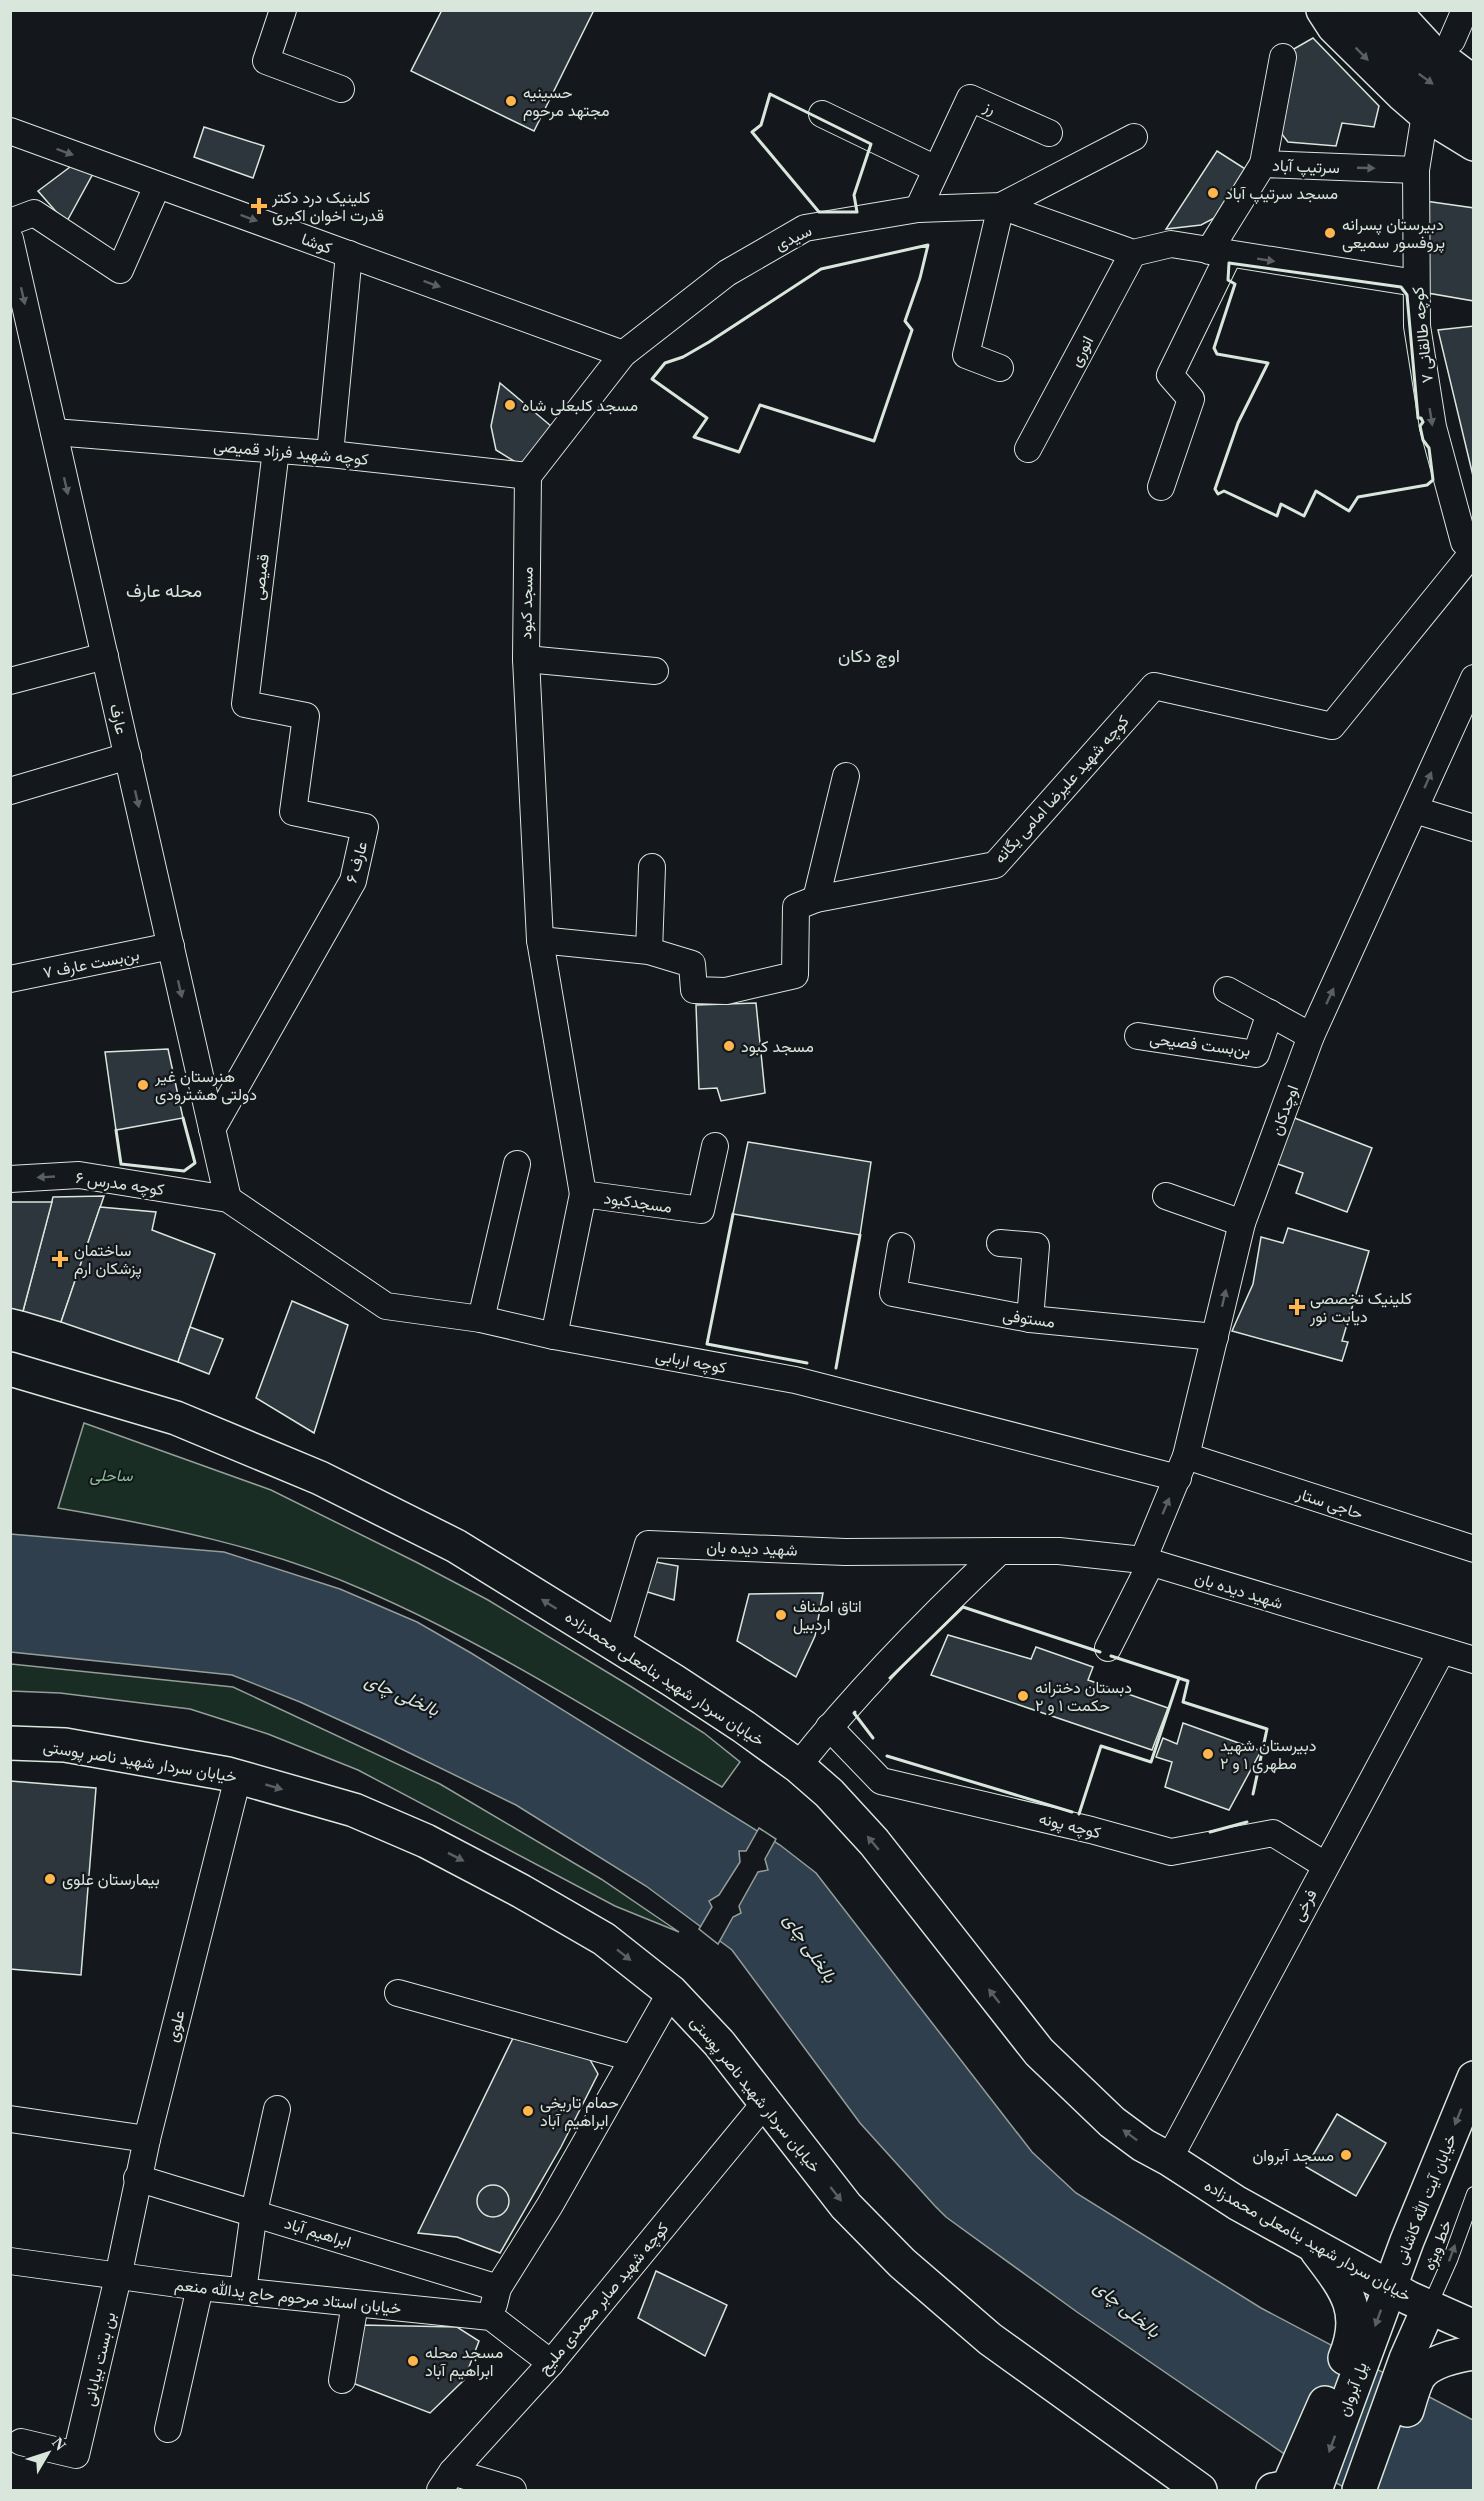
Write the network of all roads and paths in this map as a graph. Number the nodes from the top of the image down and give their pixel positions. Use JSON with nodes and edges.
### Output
{"nodes":[{"id":1,"x":284,"y":10,"type":"edge"},
{"id":2,"x":1323,"y":10,"type":"edge"},
{"id":3,"x":1354,"y":10,"type":"edge"},
{"id":4,"x":1393,"y":10,"type":"edge"},
{"id":5,"x":1421,"y":10,"type":"edge"},
{"id":6,"x":1465,"y":10,"type":"edge"},
{"id":7,"x":1462,"y":49,"type":"edge"},
{"id":8,"x":1283,"y":57,"type":"dead end"},
{"id":9,"x":1473,"y":82,"type":"edge"},
{"id":10,"x":341,"y":89,"type":"dead end"},
{"id":11,"x":822,"y":114,"type":"dead end"},
{"id":12,"x":1425,"y":114,"type":"junction"},
{"id":13,"x":1473,"y":114,"type":"edge"},
{"id":14,"x":10,"y":131,"type":"edge"},
{"id":15,"x":1049,"y":133,"type":"dead end"},
{"id":16,"x":1134,"y":137,"type":"dead end"},
{"id":17,"x":1473,"y":144,"type":"edge"},
{"id":18,"x":1263,"y":164,"type":"junction"},
{"id":19,"x":936,"y":170,"type":"junction"},
{"id":20,"x":1416,"y":170,"type":"junction"},
{"id":21,"x":157,"y":186,"type":"junction"},
{"id":22,"x":1001,"y":206,"type":"junction"},
{"id":23,"x":918,"y":209,"type":"junction"},
{"id":24,"x":10,"y":222,"type":"edge"},
{"id":25,"x":10,"y":239,"type":"edge"},
{"id":26,"x":1133,"y":253,"type":"junction"},
{"id":27,"x":1219,"y":253,"type":"junction"},
{"id":28,"x":349,"y":254,"type":"junction"},
{"id":29,"x":1416,"y":283,"type":"junction"},
{"id":30,"x":623,"y":354,"type":"junction"},
{"id":31,"x":1000,"y":368,"type":"dead end"},
{"id":32,"x":54,"y":432,"type":"junction"},
{"id":33,"x":1028,"y":449,"type":"dead end"},
{"id":34,"x":276,"y":450,"type":"junction"},
{"id":35,"x":330,"y":454,"type":"junction"},
{"id":36,"x":528,"y":476,"type":"junction"},
{"id":37,"x":1161,"y":487,"type":"dead end"},
{"id":38,"x":1473,"y":547,"type":"edge"},
{"id":39,"x":1473,"y":551,"type":"edge"},
{"id":40,"x":105,"y":656,"type":"junction"},
{"id":41,"x":526,"y":659,"type":"junction"},
{"id":42,"x":655,"y":670,"type":"dead end"},
{"id":43,"x":1473,"y":678,"type":"edge"},
{"id":44,"x":10,"y":681,"type":"edge"},
{"id":45,"x":245,"y":704,"type":"joint"},
{"id":46,"x":128,"y":756,"type":"junction"},
{"id":47,"x":846,"y":776,"type":"dead end"},
{"id":48,"x":10,"y":791,"type":"edge"},
{"id":49,"x":1415,"y":810,"type":"junction"},
{"id":50,"x":1473,"y":828,"type":"edge"},
{"id":51,"x":652,"y":867,"type":"dead end"},
{"id":52,"x":816,"y":899,"type":"junction"},
{"id":53,"x":540,"y":940,"type":"junction"},
{"id":54,"x":171,"y":946,"type":"junction"},
{"id":55,"x":650,"y":951,"type":"junction"},
{"id":56,"x":10,"y":979,"type":"edge"},
{"id":57,"x":1227,"y":990,"type":"dead end"},
{"id":58,"x":1270,"y":1013,"type":"junction"},
{"id":59,"x":1138,"y":1036,"type":"dead end"},
{"id":60,"x":1311,"y":1036,"type":"junction"},
{"id":61,"x":212,"y":1129,"type":"junction"},
{"id":62,"x":715,"y":1146,"type":"dead end"},
{"id":63,"x":517,"y":1164,"type":"dead end"},
{"id":64,"x":10,"y":1179,"type":"edge"},
{"id":65,"x":583,"y":1194,"type":"junction"},
{"id":66,"x":1166,"y":1197,"type":"dead end"},
{"id":67,"x":228,"y":1199,"type":"junction"},
{"id":68,"x":1242,"y":1223,"type":"junction"},
{"id":69,"x":1000,"y":1243,"type":"dead end"},
{"id":70,"x":901,"y":1246,"type":"dead end"},
{"id":71,"x":481,"y":1319,"type":"junction"},
{"id":72,"x":1030,"y":1319,"type":"junction"},
{"id":73,"x":555,"y":1336,"type":"junction"},
{"id":74,"x":1215,"y":1337,"type":"junction"},
{"id":75,"x":10,"y":1369,"type":"edge"},
{"id":76,"x":1182,"y":1467,"type":"junction"},
{"id":77,"x":1473,"y":1549,"type":"edge"},
{"id":78,"x":1000,"y":1551,"type":"junction"},
{"id":79,"x":1147,"y":1561,"type":"junction"},
{"id":80,"x":617,"y":1647,"type":"junction"},
{"id":81,"x":1108,"y":1647,"type":"dead end"},
{"id":82,"x":1441,"y":1652,"type":"junction"},
{"id":83,"x":1473,"y":1660,"type":"edge"},
{"id":84,"x":829,"y":1727,"type":"junction"},
{"id":85,"x":10,"y":1743,"type":"edge"},
{"id":86,"x":798,"y":1766,"type":"junction"},
{"id":87,"x":238,"y":1777,"type":"junction"},
{"id":88,"x":1325,"y":1865,"type":"junction"},
{"id":89,"x":671,"y":1992,"type":"junction"},
{"id":90,"x":398,"y":1993,"type":"dead end"},
{"id":91,"x":632,"y":2058,"type":"junction"},
{"id":92,"x":1473,"y":2078,"type":"edge"},
{"id":93,"x":765,"y":2103,"type":"junction"},
{"id":94,"x":277,"y":2109,"type":"dead end"},
{"id":95,"x":10,"y":2119,"type":"edge"},
{"id":96,"x":147,"y":2139,"type":"junction"},
{"id":97,"x":1169,"y":2159,"type":"junction"},
{"id":98,"x":137,"y":2178,"type":"junction"},
{"id":99,"x":1473,"y":2194,"type":"edge"},
{"id":100,"x":254,"y":2212,"type":"junction"},
{"id":101,"x":1312,"y":2245,"type":"junction"},
{"id":102,"x":10,"y":2261,"type":"edge"},
{"id":103,"x":118,"y":2277,"type":"junction"},
{"id":104,"x":200,"y":2287,"type":"junction"},
{"id":105,"x":1390,"y":2287,"type":"junction"},
{"id":106,"x":498,"y":2288,"type":"junction"},
{"id":107,"x":243,"y":2291,"type":"junction"},
{"id":108,"x":355,"y":2304,"type":"junction"},
{"id":109,"x":1429,"y":2307,"type":"junction"},
{"id":110,"x":490,"y":2317,"type":"junction"},
{"id":111,"x":1473,"y":2327,"type":"edge"},
{"id":112,"x":1359,"y":2347,"type":"junction"},
{"id":113,"x":1473,"y":2353,"type":"edge"},
{"id":114,"x":551,"y":2362,"type":"junction"},
{"id":115,"x":1416,"y":2368,"type":"junction"},
{"id":116,"x":342,"y":2380,"type":"dead end"},
{"id":117,"x":168,"y":2429,"type":"dead end"},
{"id":118,"x":21,"y":2442,"type":"dead end"},
{"id":119,"x":446,"y":2481,"type":"edge"},
{"id":120,"x":1193,"y":2485,"type":"edge"},
{"id":121,"x":1300,"y":2485,"type":"edge"},
{"id":122,"x":513,"y":2490,"type":"edge"},
{"id":123,"x":1222,"y":2490,"type":"edge"},
{"id":124,"x":1359,"y":2490,"type":"edge"},
{"id":125,"x":1377,"y":2490,"type":"edge"}],
"edges":[{"from":1,"to":10,"type":"street"},
{"from":2,"to":12,"type":"main road","one_way":true},
{"from":3,"to":13,"type":"main road","one_way":true},
{"from":4,"to":9,"type":"main road"},
{"from":5,"to":7,"type":"main road"},
{"from":6,"to":7,"type":"street"},
{"from":8,"to":18,"type":"street"},
{"from":11,"to":19,"type":"street"},
{"from":12,"to":17,"type":"main road"},
{"from":12,"to":20,"type":"street","name":"کوچه طالقانی ۷"},
{"from":14,"to":21,"type":"street","name":"کوشا","one_way":true},
{"from":15,"to":19,"type":"street","name":"رز"},
{"from":16,"to":22,"type":"street","name":"سیدی"},
{"from":18,"to":20,"type":"street","name":"سرتیپ آباد","one_way":true},
{"from":18,"to":27,"type":"street","name":"سرتیپ آباد"},
{"from":19,"to":23,"type":"street","name":"رز"},
{"from":20,"to":29,"type":"street","name":"کوچه طالقانی ۷"},
{"from":21,"to":24,"type":"street"},
{"from":21,"to":28,"type":"street","name":"کوشا","one_way":true},
{"from":22,"to":23,"type":"street","name":"سیدی"},
{"from":22,"to":26,"type":"street"},
{"from":22,"to":31,"type":"street"},
{"from":23,"to":30,"type":"street","name":"سیدی"},
{"from":25,"to":32,"type":"street","name":"عارف","one_way":true},
{"from":26,"to":27,"type":"street"},
{"from":26,"to":33,"type":"street","name":"انوری"},
{"from":27,"to":29,"type":"street","one_way":true},
{"from":27,"to":37,"type":"street","name":"سرتیپ آباد"},
{"from":28,"to":30,"type":"street","name":"کوشا","one_way":true},
{"from":28,"to":35,"type":"street"},
{"from":29,"to":38,"type":"street","name":"کوچه طالقانی ۷","one_way":true},
{"from":30,"to":36,"type":"street","name":"سیدی"},
{"from":32,"to":34,"type":"street","name":"کوچه شهید فرزاد قمیصی"},
{"from":32,"to":40,"type":"street","name":"عارف","one_way":true},
{"from":34,"to":35,"type":"street","name":"کوچه شهید فرزاد قمیصی"},
{"from":34,"to":45,"type":"street","name":"قمیصی"},
{"from":35,"to":36,"type":"street","name":"کوچه شهید فرزاد قمیصی"},
{"from":36,"to":41,"type":"street","name":"مسجد کبود"},
{"from":39,"to":52,"type":"street","name":"کوچه شهید علیرضا امامی یگانه"},
{"from":40,"to":44,"type":"street"},
{"from":40,"to":46,"type":"street","name":"عارف"},
{"from":41,"to":42,"type":"street"},
{"from":41,"to":53,"type":"street","name":"مسجد کبود"},
{"from":49,"to":43,"type":"street","name":"اوچدکان","one_way":true},
{"from":45,"to":61,"type":"street","name":"عارف ۶"},
{"from":46,"to":48,"type":"street"},
{"from":46,"to":54,"type":"street","name":"عارف","one_way":true},
{"from":47,"to":52,"type":"street"},
{"from":49,"to":50,"type":"street"},
{"from":60,"to":49,"type":"street","name":"اوچدکان","one_way":true},
{"from":51,"to":55,"type":"street"},
{"from":52,"to":55,"type":"street","name":"کوچه شهید علیرضا امامی یگانه"},
{"from":53,"to":55,"type":"street","name":"کوچه شهید علیرضا امامی یگانه"},
{"from":53,"to":65,"type":"street","name":"مسجد کبود"},
{"from":54,"to":56,"type":"street","name":"بن‌بست عارف ۷"},
{"from":54,"to":61,"type":"street","name":"عارف","one_way":true},
{"from":57,"to":58,"type":"street"},
{"from":58,"to":59,"type":"street","name":"بن‌بست فصیحی"},
{"from":58,"to":60,"type":"street"},
{"from":60,"to":68,"type":"street","name":"اوچدکان"},
{"from":61,"to":67,"type":"street","name":"عارف"},
{"from":62,"to":65,"type":"street","name":"مسجدکبود"},
{"from":63,"to":71,"type":"street"},
{"from":67,"to":64,"type":"street","name":"کوچه مدرس ۶","one_way":true},
{"from":65,"to":73,"type":"street","name":"مسجدکبود"},
{"from":66,"to":68,"type":"street"},
{"from":67,"to":71,"type":"street","name":"کوچه اربابی"},
{"from":74,"to":68,"type":"street","name":"اوچدکان","one_way":true},
{"from":69,"to":72,"type":"street"},
{"from":70,"to":72,"type":"street","name":"مستوفی"},
{"from":71,"to":73,"type":"street","name":"کوچه اربابی"},
{"from":72,"to":74,"type":"street","name":"مستوفی"},
{"from":73,"to":76,"type":"street","name":"کوچه اربابی"},
{"from":74,"to":76,"type":"street","name":"اوچدکان"},
{"from":80,"to":75,"type":"main road","name":"خیابان سردار شهید بنامعلی محمدزاده","one_way":true},
{"from":76,"to":77,"type":"street","name":"حاجی ستار"},
{"from":79,"to":76,"type":"street","name":"اوچدکان","one_way":true},
{"from":78,"to":79,"type":"street","name":"شهید دیده بان"},
{"from":78,"to":80,"type":"street","name":"شهید دیده بان"},
{"from":78,"to":84,"type":"street"},
{"from":79,"to":81,"type":"street","name":"اوچدکان"},
{"from":79,"to":82,"type":"street","name":"شهید دیده بان"},
{"from":80,"to":86,"type":"main road","name":"خیابان سردار شهید بنامعلی محمدزاده"},
{"from":82,"to":83,"type":"street","name":"شهید دیده بان"},
{"from":82,"to":88,"type":"street","name":"فرخی"},
{"from":84,"to":86,"type":"street"},
{"from":84,"to":88,"type":"street","name":"کوچه پونه"},
{"from":85,"to":87,"type":"main road","name":"خیابان سردار شهید ناصر پوستی"},
{"from":97,"to":86,"type":"main road","name":"خیابان سردار شهید بنامعلی محمدزاده","one_way":true},
{"from":87,"to":89,"type":"main road","name":"خیابان سردار شهید ناصر پوستی","one_way":true},
{"from":87,"to":96,"type":"street","name":"علوی"},
{"from":88,"to":97,"type":"street","name":"فرخی"},
{"from":89,"to":91,"type":"street"},
{"from":89,"to":93,"type":"main road","name":"خیابان سردار شهید ناصر پوستی"},
{"from":90,"to":91,"type":"street"},
{"from":91,"to":106,"type":"street"},
{"from":92,"to":105,"type":"main road","name":"خیابان آیت الله کاشانی","one_way":true},
{"from":93,"to":114,"type":"street","name":"کوچه شهید صابر محمدی ملیح"},
{"from":93,"to":120,"type":"main road","name":"خیابان سردار شهید ناصر پوستی","one_way":true},
{"from":94,"to":100,"type":"street"},
{"from":95,"to":96,"type":"street"},
{"from":96,"to":98,"type":"street","name":"علوی"},
{"from":97,"to":101,"type":"main road","name":"خیابان سردار شهید بنامعلی محمدزاده"},
{"from":98,"to":100,"type":"street","name":"ابراهیم آباد"},
{"from":98,"to":103,"type":"street","name":"علوی"},
{"from":109,"to":99,"type":"lane","name":"خط ویژه","one_way":true},
{"from":100,"to":106,"type":"street","name":"ابراهیم آباد"},
{"from":100,"to":107,"type":"street"},
{"from":101,"to":105,"type":"main road","name":"خیابان سردار شهید بنامعلی محمدزاده"},
{"from":101,"to":112,"type":"main road"},
{"from":102,"to":103,"type":"street","name":"خیابان استاد مرحوم حاج یدالله منعم"},
{"from":103,"to":104,"type":"street","name":"خیابان استاد مرحوم حاج یدالله منعم"},
{"from":103,"to":118,"type":"street","name":"بن بست بیابانی"},
{"from":104,"to":107,"type":"street","name":"خیابان استاد مرحوم حاج یدالله منعم"},
{"from":104,"to":117,"type":"street"},
{"from":105,"to":109,"type":"main road","name":"خیابان سردار شهید بنامعلی محمدزاده"},
{"from":105,"to":112,"type":"main road","name":"پل آبروان","one_way":true},
{"from":106,"to":110,"type":"street"},
{"from":107,"to":108,"type":"street","name":"خیابان استاد مرحوم حاج یدالله منعم"},
{"from":108,"to":110,"type":"street","name":"خیابان استاد مرحوم حاج یدالله منعم"},
{"from":108,"to":116,"type":"street"},
{"from":109,"to":111,"type":"main road","name":"خیابان سردار شهید بنامعلی محمدزاده"},
{"from":109,"to":115,"type":"main road"},
{"from":110,"to":114,"type":"street"},
{"from":112,"to":121,"type":"main road","name":"پل آبروان"},
{"from":113,"to":115,"type":"main road"},
{"from":114,"to":119,"type":"street","name":"کوچه شهید صابر محمدی ملیح"},
{"from":115,"to":124,"type":"main road"},
{"from":115,"to":125,"type":"main road"},
{"from":119,"to":122,"type":"street"},
{"from":120,"to":123,"type":"main road"}]}
